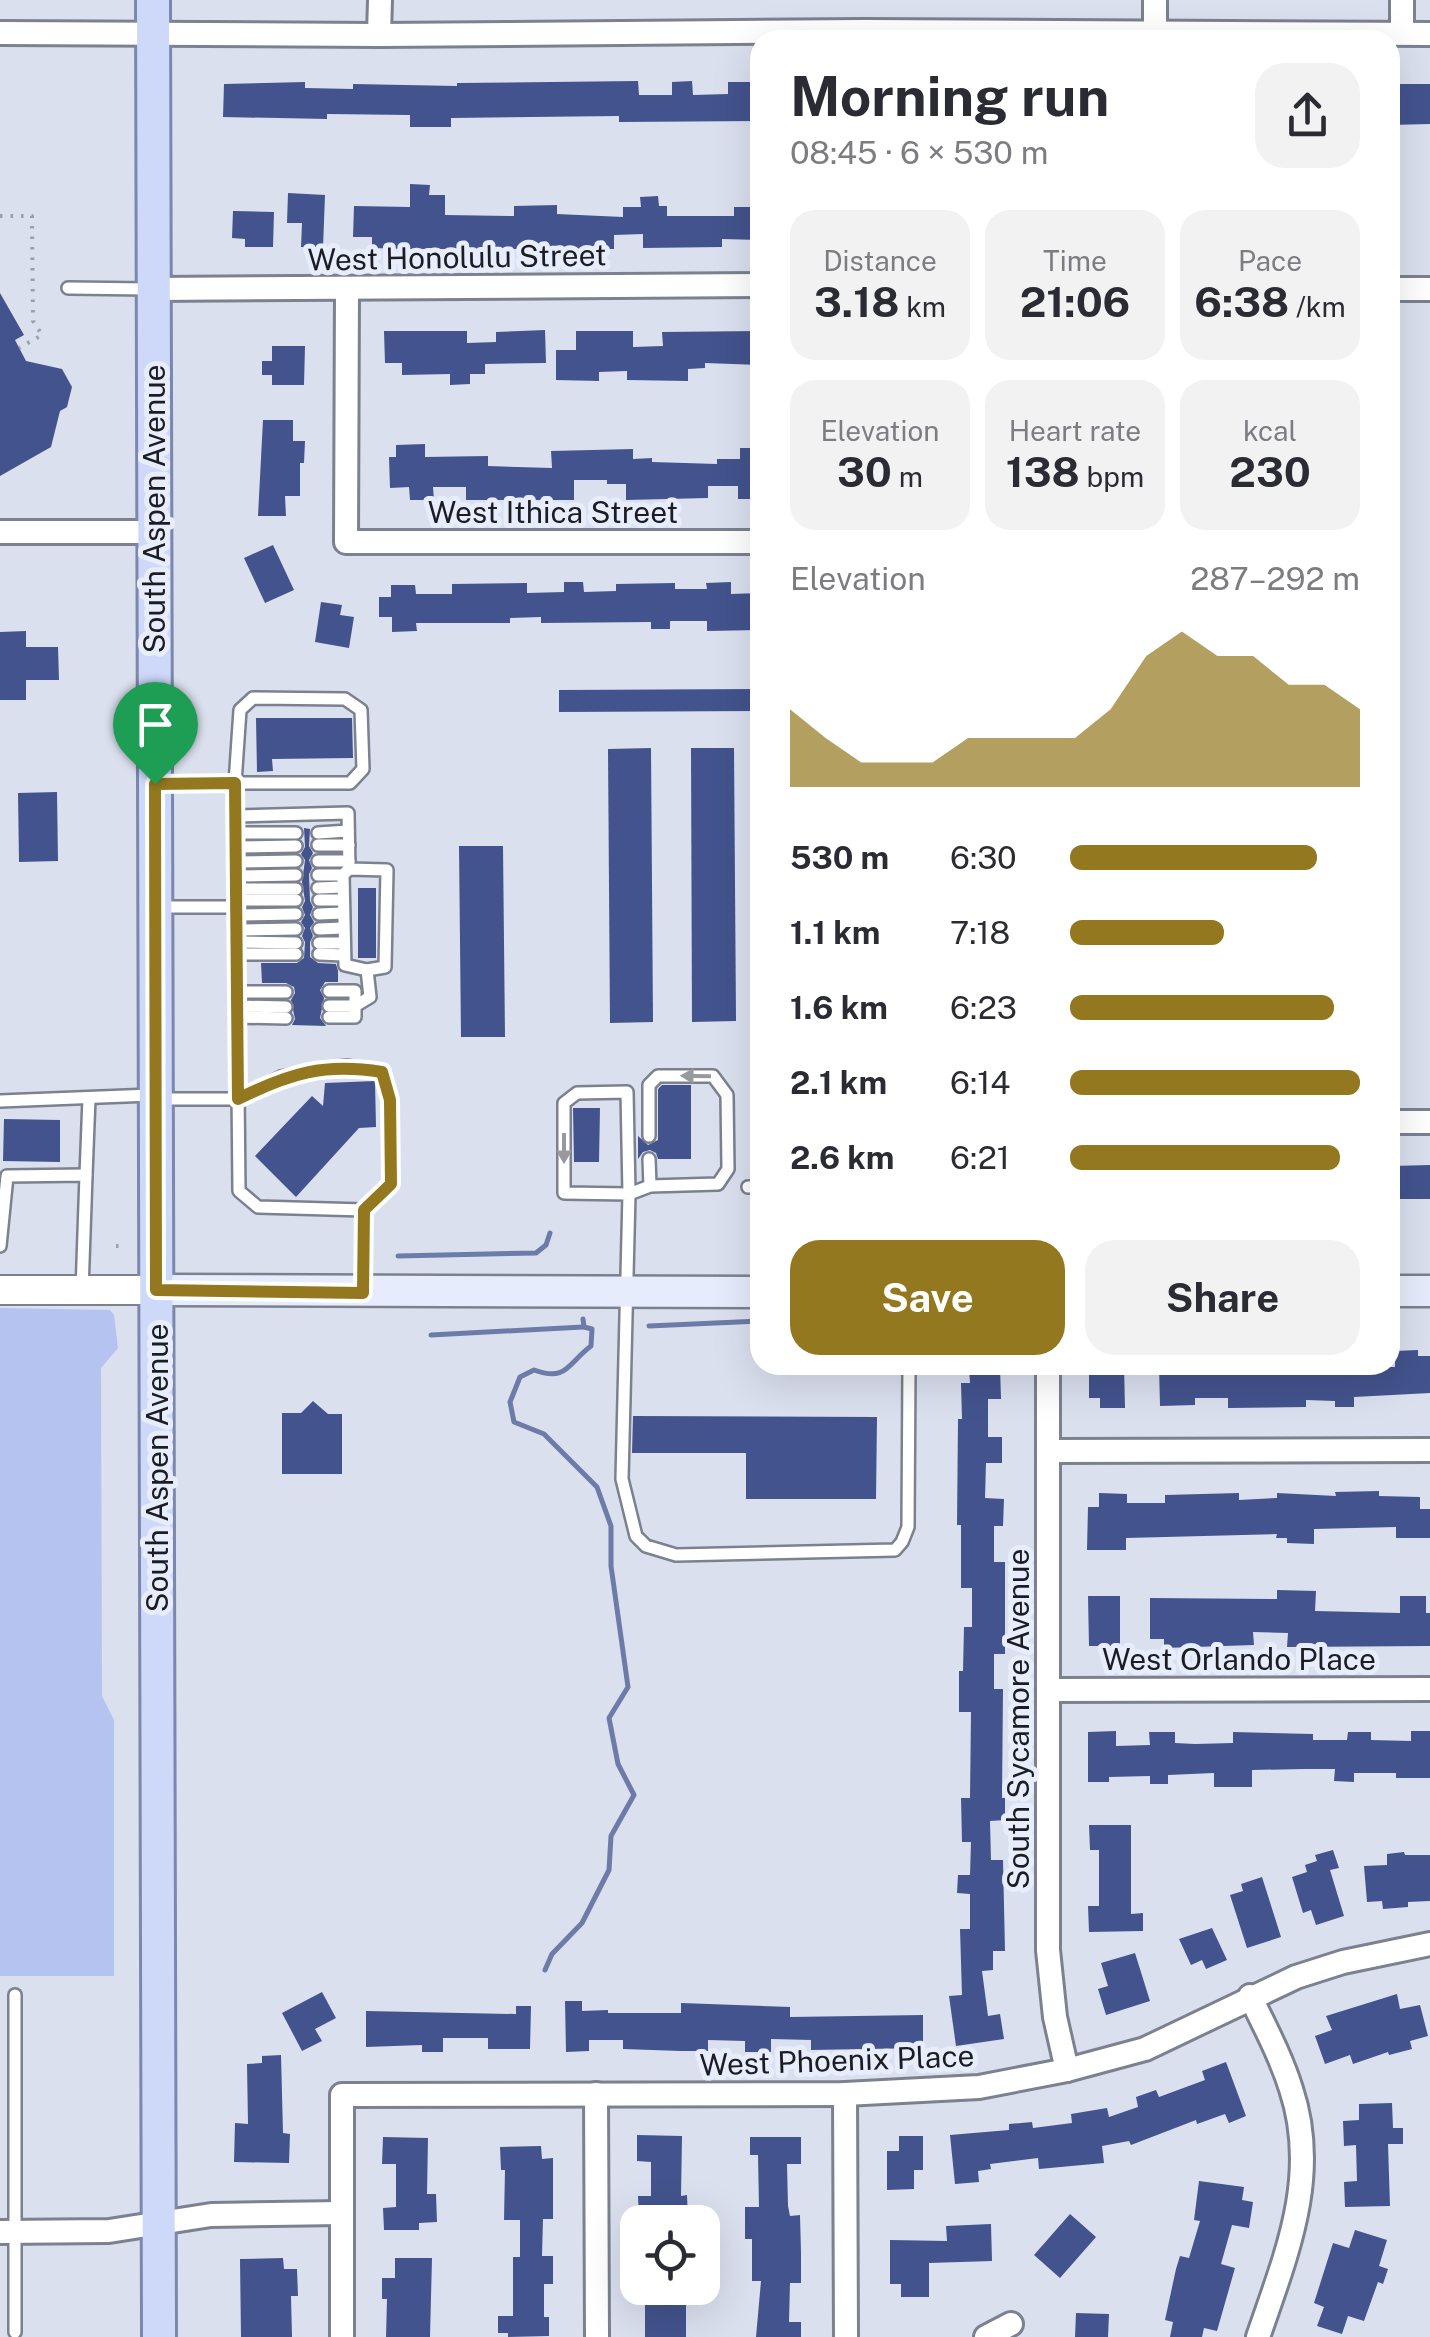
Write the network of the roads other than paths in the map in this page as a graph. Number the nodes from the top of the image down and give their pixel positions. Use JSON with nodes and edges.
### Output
{"nodes":[{"id":1,"x":153,"y":0,"type":"edge"},
{"id":2,"x":380,"y":0,"type":"edge"},
{"id":3,"x":1155,"y":0,"type":"edge"},
{"id":4,"x":1402,"y":0,"type":"edge"},
{"id":5,"x":1155,"y":30,"type":"edge"},
{"id":6,"x":0,"y":33,"type":"edge"},
{"id":7,"x":1402,"y":33,"type":"joint"},
{"id":8,"x":153,"y":34,"type":"junction"},
{"id":9,"x":1430,"y":34,"type":"edge"},
{"id":10,"x":379,"y":35,"type":"junction"},
{"id":11,"x":750,"y":36,"type":"edge"},
{"id":12,"x":750,"y":285,"type":"edge"},
{"id":13,"x":68,"y":288,"type":"dead end"},
{"id":14,"x":154,"y":289,"type":"junction"},
{"id":15,"x":1400,"y":289,"type":"edge"},
{"id":16,"x":1430,"y":289,"type":"edge"},
{"id":17,"x":346,"y":290,"type":"junction"},
{"id":18,"x":0,"y":532,"type":"edge"},
{"id":19,"x":154,"y":532,"type":"junction"},
{"id":20,"x":750,"y":542,"type":"edge"},
{"id":21,"x":235,"y":783,"type":"junction"},
{"id":22,"x":155,"y":784,"type":"junction"},
{"id":23,"x":235,"y":816,"type":"junction"},
{"id":24,"x":348,"y":830,"type":"junction"},
{"id":25,"x":236,"y":833,"type":"junction"},
{"id":26,"x":348,"y":846,"type":"junction"},
{"id":27,"x":236,"y":847,"type":"junction"},
{"id":28,"x":296,"y":861,"type":"dead end"},
{"id":29,"x":236,"y":862,"type":"junction"},
{"id":30,"x":345,"y":884,"type":"junction"},
{"id":31,"x":236,"y":897,"type":"junction"},
{"id":32,"x":155,"y":907,"type":"junction"},
{"id":33,"x":296,"y":914,"type":"dead end"},
{"id":34,"x":318,"y":914,"type":"dead end"},
{"id":35,"x":342,"y":928,"type":"junction"},
{"id":36,"x":237,"y":942,"type":"junction"},
{"id":37,"x":343,"y":949,"type":"junction"},
{"id":38,"x":367,"y":970,"type":"junction"},
{"id":39,"x":330,"y":990,"type":"dead end"},
{"id":40,"x":238,"y":992,"type":"junction"},
{"id":41,"x":286,"y":992,"type":"dead end"},
{"id":42,"x":355,"y":1006,"type":"junction"},
{"id":43,"x":238,"y":1011,"type":"junction"},
{"id":44,"x":330,"y":1011,"type":"dead end"},
{"id":45,"x":286,"y":1012,"type":"dead end"},
{"id":46,"x":155,"y":1097,"type":"junction"},
{"id":47,"x":89,"y":1098,"type":"junction"},
{"id":48,"x":238,"y":1099,"type":"junction"},
{"id":49,"x":0,"y":1101,"type":"edge"},
{"id":50,"x":1400,"y":1122,"type":"edge"},
{"id":51,"x":1430,"y":1122,"type":"edge"},
{"id":52,"x":649,"y":1136,"type":"dead end"},
{"id":53,"x":649,"y":1159,"type":"dead end"},
{"id":54,"x":86,"y":1175,"type":"junction"},
{"id":55,"x":4,"y":1176,"type":"edge"},
{"id":56,"x":650,"y":1186,"type":"junction"},
{"id":57,"x":628,"y":1194,"type":"junction"},
{"id":58,"x":364,"y":1210,"type":"junction"},
{"id":59,"x":0,"y":1246,"type":"edge"},
{"id":60,"x":0,"y":1290,"type":"edge"},
{"id":61,"x":156,"y":1290,"type":"junction"},
{"id":62,"x":82,"y":1291,"type":"junction"},
{"id":63,"x":1400,"y":1291,"type":"edge"},
{"id":64,"x":1430,"y":1291,"type":"edge"},
{"id":65,"x":626,"y":1292,"type":"junction"},
{"id":66,"x":750,"y":1292,"type":"edge"},
{"id":67,"x":363,"y":1293,"type":"junction"},
{"id":68,"x":909,"y":1375,"type":"edge"},
{"id":69,"x":1048,"y":1375,"type":"edge"},
{"id":70,"x":1430,"y":1450,"type":"edge"},
{"id":71,"x":1048,"y":1451,"type":"junction"},
{"id":72,"x":1430,"y":1689,"type":"edge"},
{"id":73,"x":1048,"y":1690,"type":"junction"},
{"id":74,"x":1430,"y":1944,"type":"edge"},
{"id":75,"x":15,"y":1996,"type":"dead end"},
{"id":76,"x":1250,"y":1996,"type":"junction"},
{"id":77,"x":1066,"y":2070,"type":"junction"},
{"id":78,"x":596,"y":2094,"type":"junction"},
{"id":79,"x":845,"y":2094,"type":"junction"},
{"id":80,"x":342,"y":2213,"type":"junction"},
{"id":81,"x":158,"y":2223,"type":"junction"},
{"id":82,"x":8,"y":2232,"type":"edge"},
{"id":83,"x":1010,"y":2324,"type":"dead end"},
{"id":84,"x":15,"y":2332,"type":"dead end"},
{"id":85,"x":159,"y":2337,"type":"edge"},
{"id":86,"x":342,"y":2337,"type":"edge"},
{"id":87,"x":597,"y":2337,"type":"edge"},
{"id":88,"x":846,"y":2337,"type":"edge"},
{"id":89,"x":986,"y":2337,"type":"edge"},
{"id":90,"x":1258,"y":2337,"type":"edge"}],
"edges":[{"from":1,"to":8,"type":"main road","name":"South Aspen Avenue"},
{"from":2,"to":10,"type":"street"},
{"from":3,"to":5,"type":"street"},
{"from":4,"to":7,"type":"street"},
{"from":6,"to":8,"type":"street"},
{"from":7,"to":9,"type":"street"},
{"from":8,"to":10,"type":"street"},
{"from":8,"to":14,"type":"main road","name":"South Aspen Avenue"},
{"from":10,"to":11,"type":"street"},
{"from":12,"to":17,"type":"street","name":"West Honolulu Street"},
{"from":13,"to":14,"type":"lane"},
{"from":14,"to":17,"type":"street","name":"West Honolulu Street"},
{"from":14,"to":19,"type":"main road","name":"South Aspen Avenue"},
{"from":15,"to":16,"type":"street"},
{"from":17,"to":20,"type":"street","name":"West Ithica Street"},
{"from":18,"to":19,"type":"street"},
{"from":19,"to":22,"type":"main road","name":"South Aspen Avenue"},
{"from":21,"to":21,"type":"lane"},
{"from":21,"to":22,"type":"lane"},
{"from":21,"to":23,"type":"lane"},
{"from":22,"to":32,"type":"main road","name":"South Aspen Avenue"},
{"from":23,"to":24,"type":"lane"},
{"from":23,"to":25,"type":"lane"},
{"from":24,"to":26,"type":"lane"},
{"from":24,"to":26,"type":"lane"},
{"from":25,"to":27,"type":"lane"},
{"from":25,"to":27,"type":"lane"},
{"from":26,"to":30,"type":"lane"},
{"from":27,"to":29,"type":"lane"},
{"from":28,"to":29,"type":"lane"},
{"from":29,"to":31,"type":"lane"},
{"from":30,"to":30,"type":"lane"},
{"from":30,"to":34,"type":"lane"},
{"from":30,"to":35,"type":"lane"},
{"from":30,"to":38,"type":"lane"},
{"from":31,"to":31,"type":"lane"},
{"from":31,"to":32,"type":"lane"},
{"from":31,"to":33,"type":"lane"},
{"from":31,"to":36,"type":"lane"},
{"from":32,"to":46,"type":"main road","name":"South Aspen Avenue"},
{"from":35,"to":37,"type":"lane"},
{"from":35,"to":37,"type":"lane"},
{"from":36,"to":36,"type":"lane"},
{"from":36,"to":40,"type":"lane"},
{"from":37,"to":38,"type":"lane"},
{"from":38,"to":42,"type":"lane"},
{"from":39,"to":42,"type":"lane"},
{"from":40,"to":41,"type":"lane"},
{"from":40,"to":43,"type":"lane"},
{"from":42,"to":44,"type":"lane"},
{"from":43,"to":45,"type":"lane"},
{"from":43,"to":48,"type":"lane"},
{"from":46,"to":47,"type":"lane"},
{"from":46,"to":48,"type":"lane"},
{"from":46,"to":61,"type":"main road","name":"South Aspen Avenue"},
{"from":47,"to":49,"type":"lane"},
{"from":47,"to":54,"type":"lane"},
{"from":48,"to":58,"type":"lane"},
{"from":48,"to":58,"type":"lane"},
{"from":50,"to":51,"type":"street"},
{"from":56,"to":52,"type":"lane","one_way":true},
{"from":53,"to":56,"type":"lane"},
{"from":54,"to":55,"type":"lane"},
{"from":54,"to":62,"type":"lane"},
{"from":55,"to":59,"type":"lane"},
{"from":56,"to":57,"type":"lane"},
{"from":57,"to":57,"type":"lane","one_way":true},
{"from":57,"to":65,"type":"lane"},
{"from":58,"to":67,"type":"lane"},
{"from":60,"to":62,"type":"street"},
{"from":61,"to":62,"type":"street"},
{"from":61,"to":67,"type":"main road"},
{"from":61,"to":81,"type":"main road","name":"South Aspen Avenue"},
{"from":63,"to":64,"type":"main road"},
{"from":65,"to":66,"type":"main road"},
{"from":65,"to":67,"type":"main road"},
{"from":65,"to":68,"type":"lane"},
{"from":69,"to":71,"type":"street","name":"South Sycamore Avenue"},
{"from":70,"to":71,"type":"street"},
{"from":71,"to":73,"type":"street","name":"South Sycamore Avenue"},
{"from":72,"to":73,"type":"street","name":"West Orlando Place"},
{"from":73,"to":77,"type":"street","name":"South Sycamore Avenue"},
{"from":74,"to":76,"type":"street","name":"West Phoenix Place"},
{"from":75,"to":82,"type":"lane"},
{"from":76,"to":77,"type":"street","name":"West Phoenix Place"},
{"from":76,"to":90,"type":"street"},
{"from":77,"to":79,"type":"street","name":"West Phoenix Place"},
{"from":78,"to":79,"type":"street","name":"West Phoenix Place"},
{"from":78,"to":80,"type":"street","name":"West Phoenix Place"},
{"from":78,"to":87,"type":"street"},
{"from":79,"to":88,"type":"street"},
{"from":80,"to":81,"type":"street"},
{"from":80,"to":86,"type":"street"},
{"from":81,"to":82,"type":"street"},
{"from":81,"to":85,"type":"main road","name":"South Aspen Avenue"},
{"from":82,"to":84,"type":"lane"},
{"from":83,"to":89,"type":"street"}]}
